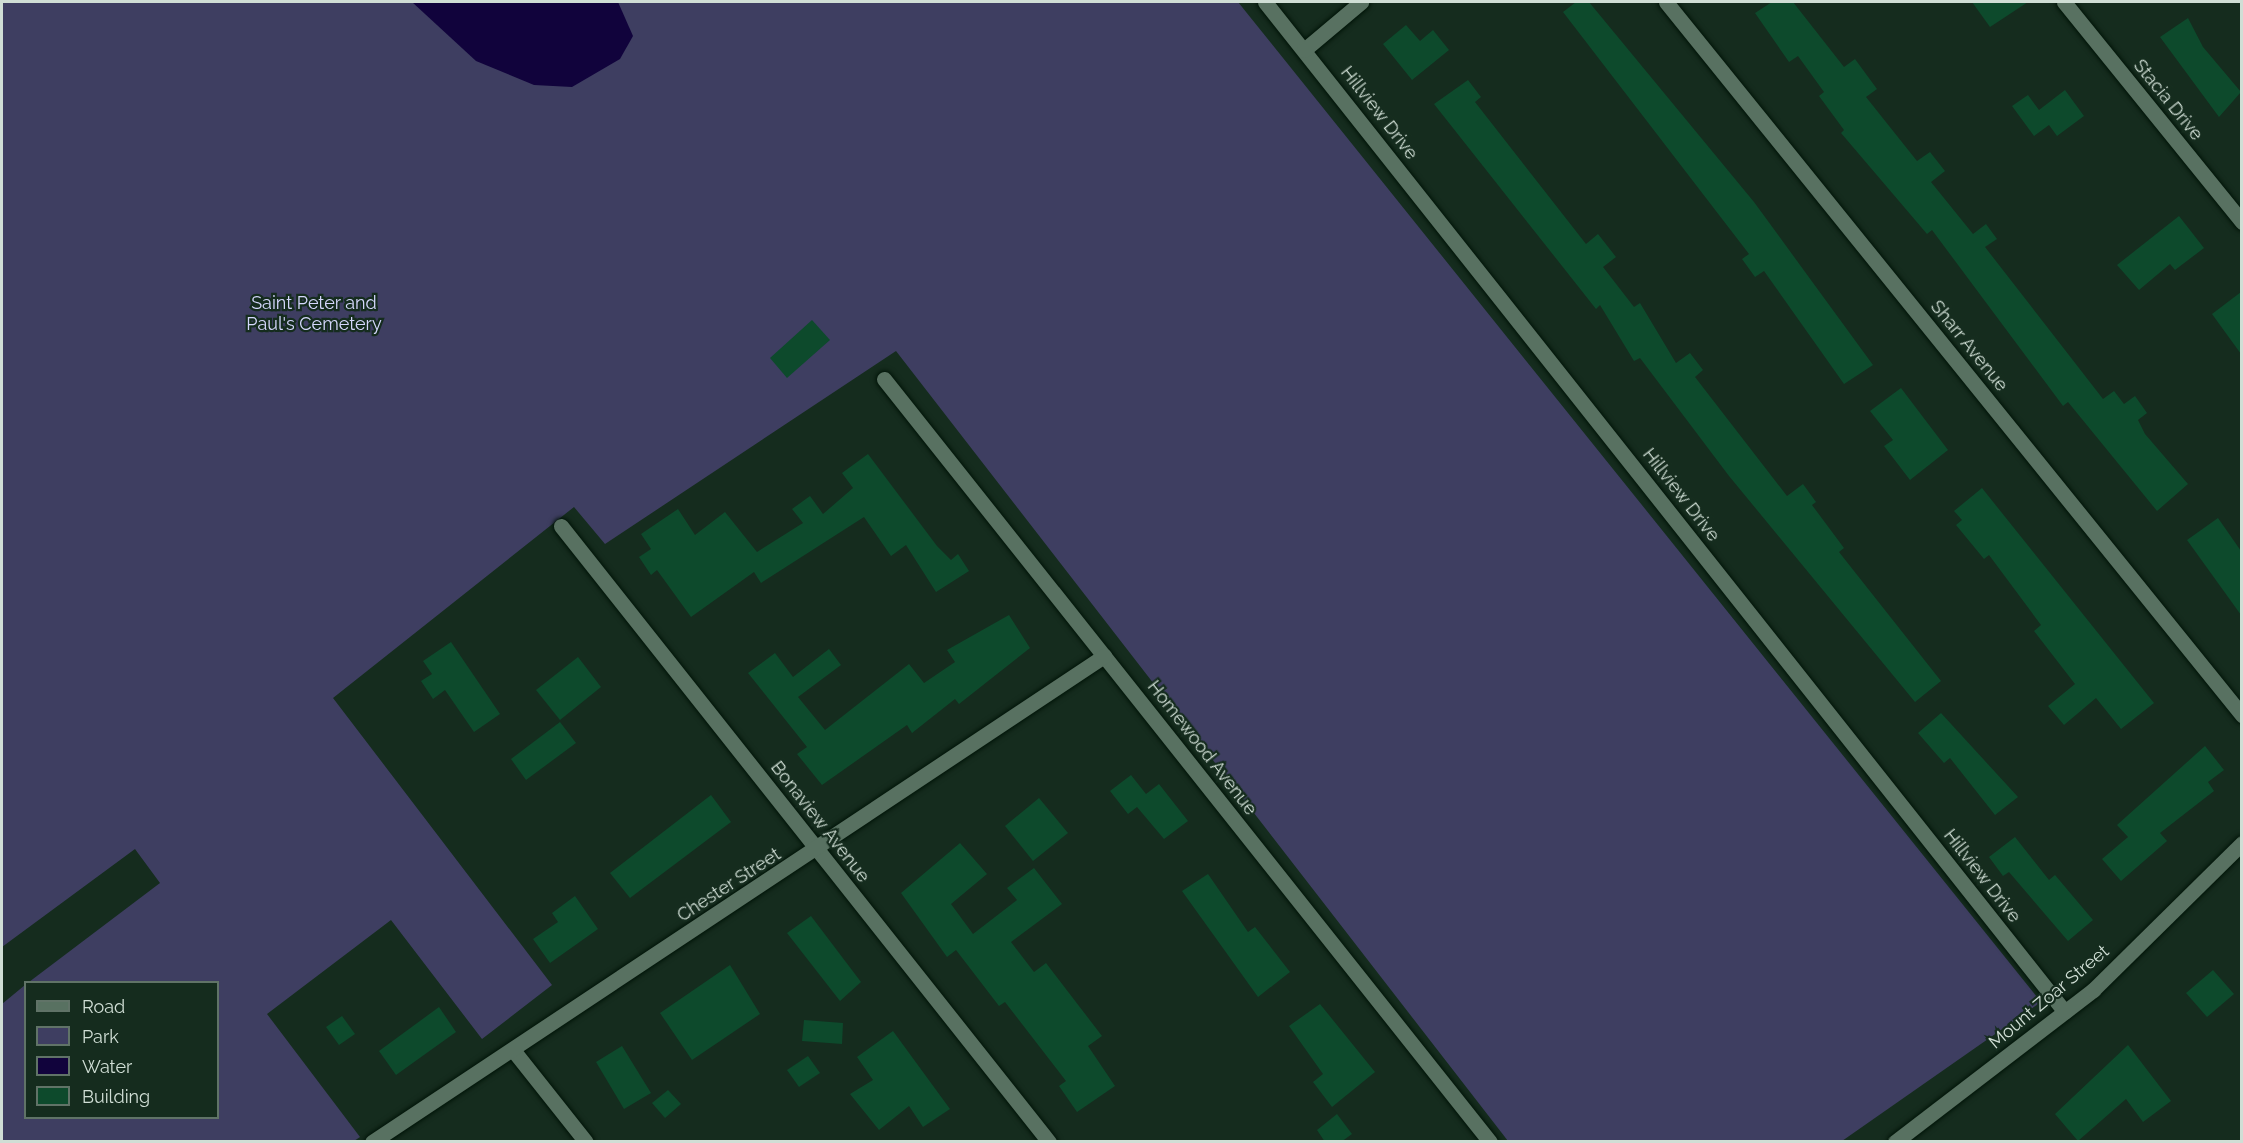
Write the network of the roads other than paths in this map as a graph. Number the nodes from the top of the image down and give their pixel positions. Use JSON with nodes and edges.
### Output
{"nodes":[{"id":1,"x":1265,"y":2,"type":"edge"},
{"id":2,"x":1361,"y":2,"type":"edge"},
{"id":3,"x":1666,"y":2,"type":"edge"},
{"id":4,"x":2064,"y":2,"type":"edge"},
{"id":5,"x":1304,"y":50,"type":"junction"},
{"id":6,"x":2241,"y":222,"type":"edge"},
{"id":7,"x":884,"y":379,"type":"dead end"},
{"id":8,"x":561,"y":526,"type":"dead end"},
{"id":9,"x":1104,"y":656,"type":"junction"},
{"id":10,"x":2241,"y":715,"type":"edge"},
{"id":11,"x":2241,"y":843,"type":"edge"},
{"id":12,"x":818,"y":850,"type":"junction"},
{"id":13,"x":2065,"y":1012,"type":"junction"},
{"id":14,"x":513,"y":1050,"type":"junction"},
{"id":15,"x":372,"y":1142,"type":"edge"},
{"id":16,"x":586,"y":1142,"type":"edge"},
{"id":17,"x":1049,"y":1142,"type":"edge"},
{"id":18,"x":1490,"y":1142,"type":"edge"},
{"id":19,"x":1895,"y":1142,"type":"edge"}],
"edges":[{"from":1,"to":5,"type":"street","name":"Hillview Drive"},
{"from":2,"to":5,"type":"street"},
{"from":3,"to":10,"type":"street","name":"Sharr Avenue"},
{"from":4,"to":6,"type":"street","name":"Stacia Drive"},
{"from":5,"to":13,"type":"street","name":"Hillview Drive"},
{"from":7,"to":9,"type":"street","name":"Homewood Avenue"},
{"from":8,"to":12,"type":"street","name":"Bonaview Avenue"},
{"from":9,"to":12,"type":"street","name":"Chester Street"},
{"from":9,"to":18,"type":"street","name":"Homewood Avenue"},
{"from":11,"to":13,"type":"street","name":"Mount Zoar Street"},
{"from":12,"to":14,"type":"street","name":"Chester Street"},
{"from":12,"to":17,"type":"street","name":"Bonaview Avenue"},
{"from":13,"to":19,"type":"street","name":"Mount Zoar Street"},
{"from":14,"to":15,"type":"street","name":"Chester Street"},
{"from":14,"to":16,"type":"street"}]}
